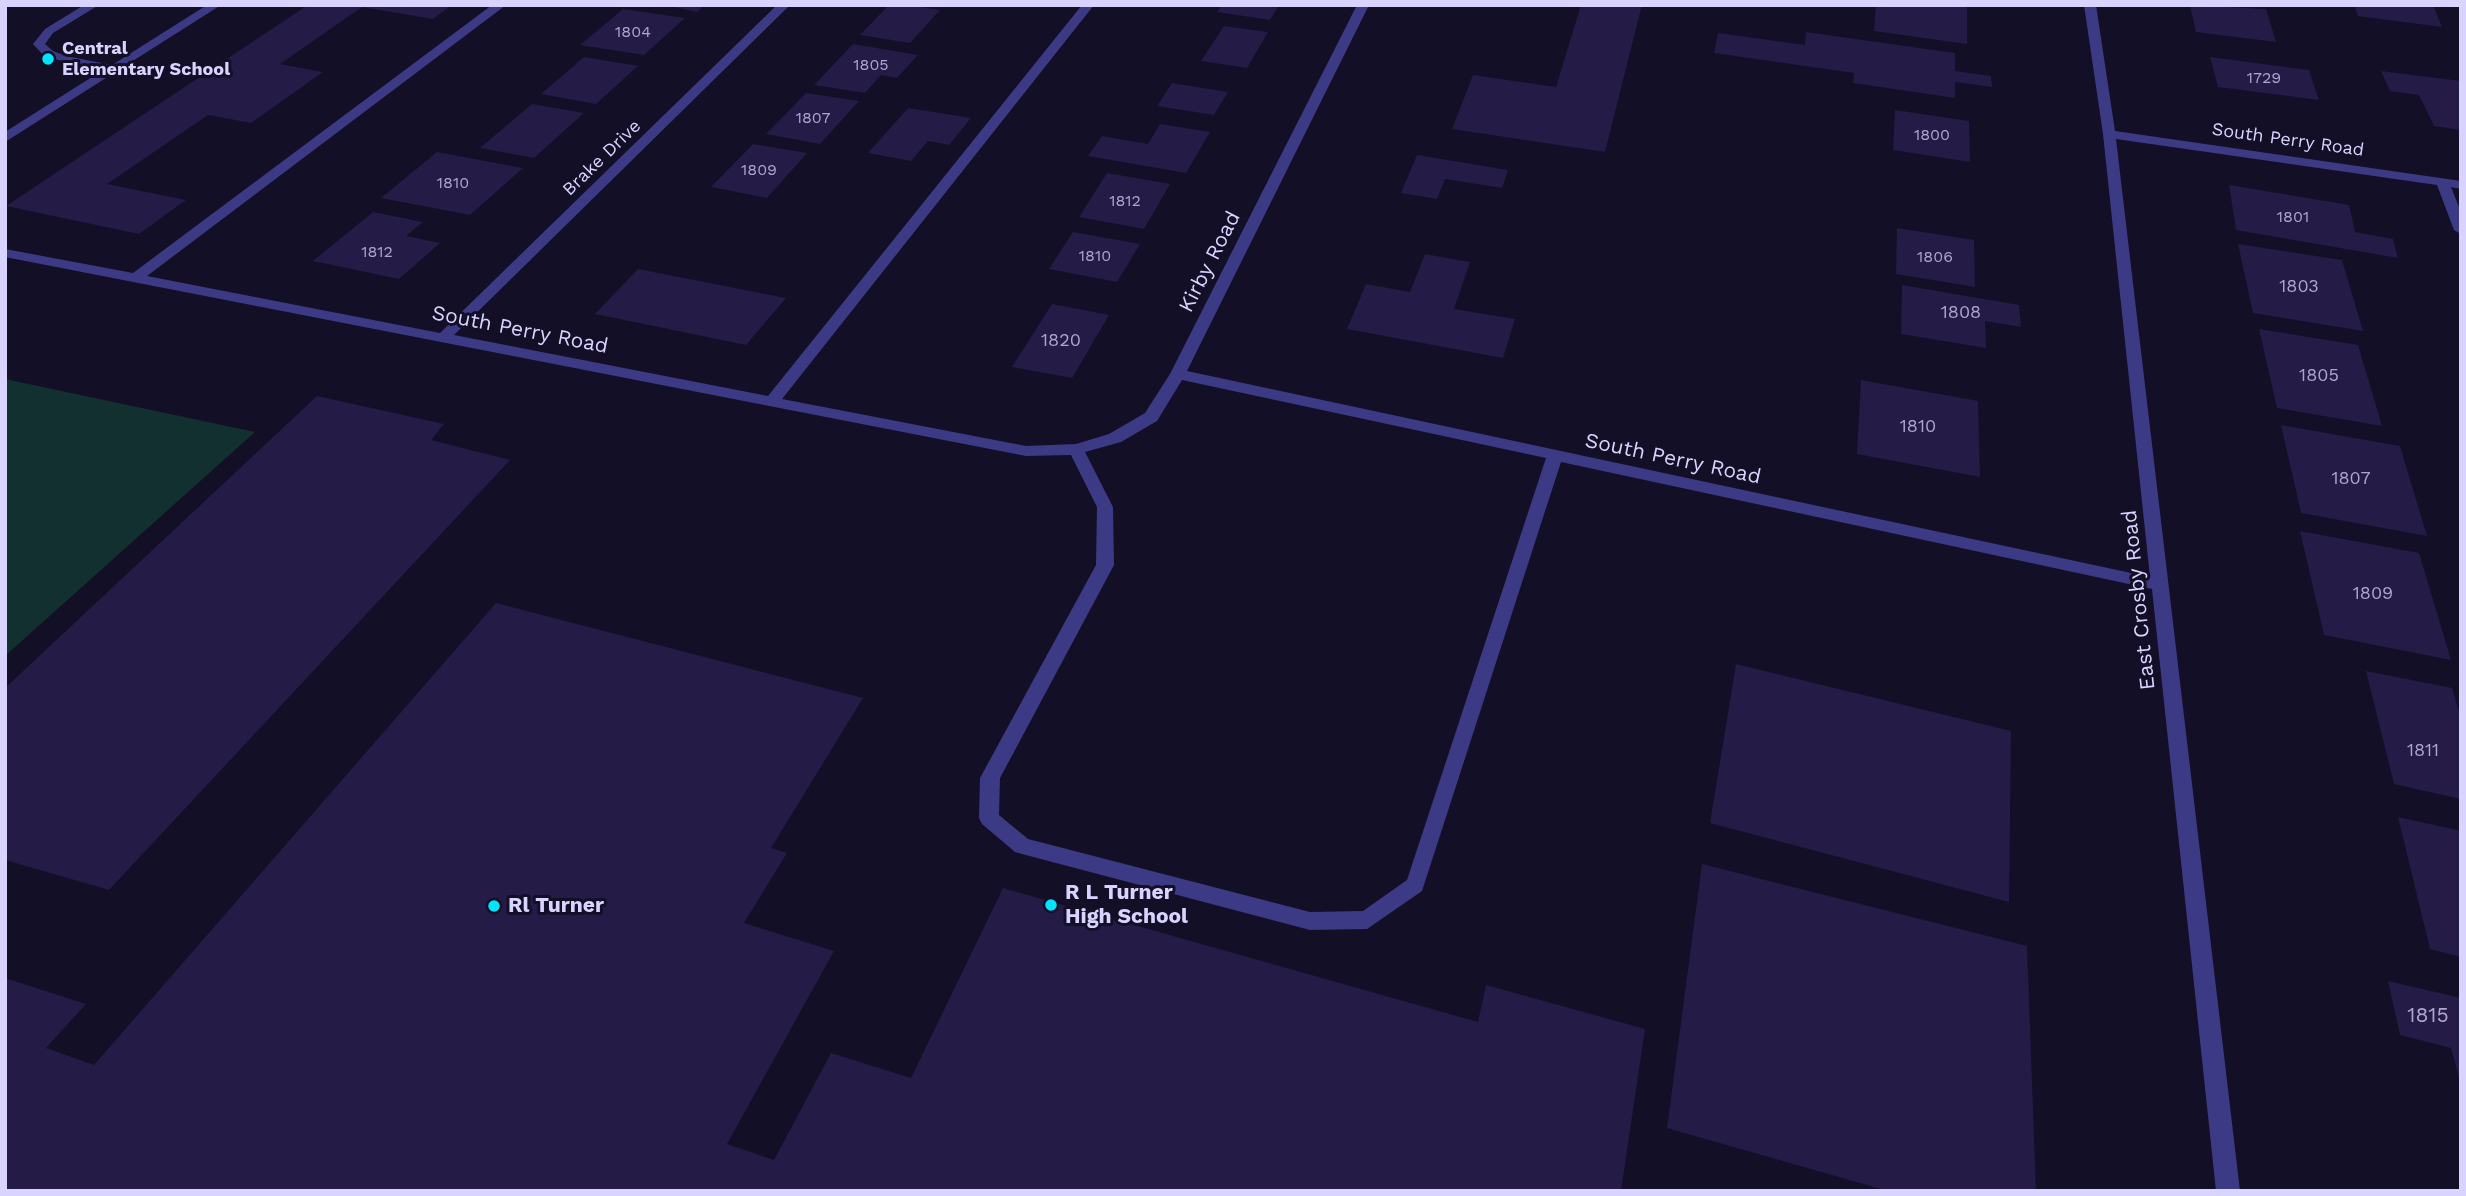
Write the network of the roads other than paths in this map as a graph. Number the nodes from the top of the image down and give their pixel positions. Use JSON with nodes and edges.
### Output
{"nodes":[{"id":1,"x":93,"y":5,"type":"edge"},
{"id":2,"x":215,"y":5,"type":"edge"},
{"id":3,"x":500,"y":5,"type":"edge"},
{"id":4,"x":784,"y":5,"type":"edge"},
{"id":5,"x":1088,"y":5,"type":"edge"},
{"id":6,"x":1363,"y":5,"type":"edge"},
{"id":7,"x":2090,"y":5,"type":"edge"},
{"id":8,"x":114,"y":69,"type":"junction"},
{"id":9,"x":2109,"y":134,"type":"junction"},
{"id":10,"x":5,"y":138,"type":"edge"},
{"id":11,"x":2442,"y":182,"type":"junction"},
{"id":12,"x":2461,"y":185,"type":"edge"},
{"id":13,"x":2461,"y":230,"type":"edge"},
{"id":14,"x":5,"y":253,"type":"edge"},
{"id":15,"x":137,"y":277,"type":"junction"},
{"id":16,"x":445,"y":337,"type":"junction"},
{"id":17,"x":1178,"y":374,"type":"junction"},
{"id":18,"x":772,"y":401,"type":"junction"},
{"id":19,"x":1076,"y":449,"type":"junction"},
{"id":20,"x":1026,"y":451,"type":"joint"},
{"id":21,"x":1555,"y":455,"type":"junction"},
{"id":22,"x":2160,"y":585,"type":"junction"},
{"id":23,"x":2228,"y":1191,"type":"edge"}],
"edges":[{"from":1,"to":8,"type":"street"},
{"from":2,"to":8,"type":"street"},
{"from":3,"to":15,"type":"street"},
{"from":4,"to":16,"type":"street","name":"Brake Drive"},
{"from":5,"to":18,"type":"street"},
{"from":6,"to":17,"type":"street","name":"Kirby Road"},
{"from":7,"to":9,"type":"street","name":"East Crosby Road"},
{"from":8,"to":10,"type":"street"},
{"from":9,"to":11,"type":"street","name":"South Perry Road"},
{"from":9,"to":22,"type":"street","name":"East Crosby Road"},
{"from":11,"to":12,"type":"street","name":"South Perry Road"},
{"from":11,"to":13,"type":"street"},
{"from":14,"to":15,"type":"street","name":"South Perry Road"},
{"from":15,"to":16,"type":"street","name":"South Perry Road"},
{"from":16,"to":18,"type":"street","name":"South Perry Road"},
{"from":17,"to":19,"type":"street","name":"Kirby Road"},
{"from":17,"to":21,"type":"street","name":"South Perry Road"},
{"from":18,"to":20,"type":"street","name":"South Perry Road"},
{"from":19,"to":20,"type":"street","name":"Kirby Road"},
{"from":19,"to":21,"type":"street"},
{"from":21,"to":22,"type":"street","name":"South Perry Road"},
{"from":22,"to":23,"type":"street","name":"East Crosby Road"}]}
